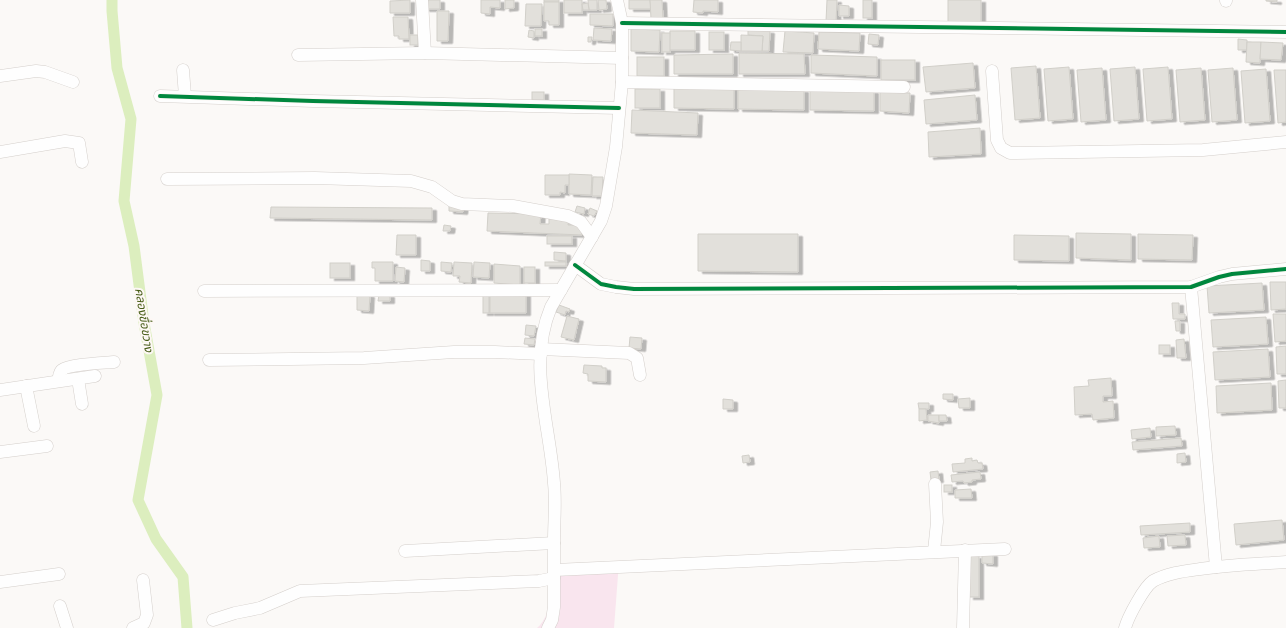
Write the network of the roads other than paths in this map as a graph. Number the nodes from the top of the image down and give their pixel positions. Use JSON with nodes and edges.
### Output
{"nodes":[{"id":1,"x":422,"y":0,"type":"edge"},
{"id":2,"x":617,"y":0,"type":"edge"},
{"id":3,"x":622,"y":23,"type":"junction"},
{"id":4,"x":1286,"y":32,"type":"edge"},
{"id":5,"x":425,"y":53,"type":"junction"},
{"id":6,"x":298,"y":55,"type":"dead end"},
{"id":7,"x":622,"y":58,"type":"junction"},
{"id":8,"x":183,"y":70,"type":"dead end"},
{"id":9,"x":992,"y":71,"type":"dead end"},
{"id":10,"x":0,"y":76,"type":"edge"},
{"id":11,"x":73,"y":82,"type":"dead end"},
{"id":12,"x":622,"y":82,"type":"junction"},
{"id":13,"x":904,"y":86,"type":"dead end"},
{"id":14,"x":160,"y":96,"type":"dead end"},
{"id":15,"x":184,"y":96,"type":"junction"},
{"id":16,"x":619,"y":108,"type":"junction"},
{"id":17,"x":1286,"y":142,"type":"edge"},
{"id":18,"x":0,"y":152,"type":"edge"},
{"id":19,"x":82,"y":162,"type":"dead end"},
{"id":20,"x":167,"y":179,"type":"dead end"},
{"id":21,"x":592,"y":236,"type":"junction"},
{"id":22,"x":575,"y":265,"type":"junction"},
{"id":23,"x":1286,"y":269,"type":"edge"},
{"id":24,"x":1191,"y":287,"type":"junction"},
{"id":25,"x":561,"y":290,"type":"junction"},
{"id":26,"x":204,"y":291,"type":"dead end"},
{"id":27,"x":541,"y":352,"type":"junction"},
{"id":28,"x":209,"y":360,"type":"dead end"},
{"id":29,"x":114,"y":362,"type":"dead end"},
{"id":30,"x":640,"y":375,"type":"dead end"},
{"id":31,"x":95,"y":376,"type":"dead end"},
{"id":32,"x":78,"y":379,"type":"junction"},
{"id":33,"x":58,"y":382,"type":"junction"},
{"id":34,"x":26,"y":386,"type":"junction"},
{"id":35,"x":0,"y":390,"type":"edge"},
{"id":36,"x":82,"y":404,"type":"dead end"},
{"id":37,"x":34,"y":426,"type":"dead end"},
{"id":38,"x":47,"y":446,"type":"dead end"},
{"id":39,"x":0,"y":452,"type":"edge"},
{"id":40,"x":935,"y":484,"type":"dead end"},
{"id":41,"x":554,"y":543,"type":"junction"},
{"id":42,"x":1005,"y":549,"type":"dead end"},
{"id":43,"x":965,"y":550,"type":"junction"},
{"id":44,"x":404,"y":551,"type":"dead end"},
{"id":45,"x":934,"y":551,"type":"junction"},
{"id":46,"x":1286,"y":562,"type":"edge"},
{"id":47,"x":1216,"y":567,"type":"junction"},
{"id":48,"x":59,"y":574,"type":"dead end"},
{"id":49,"x":555,"y":574,"type":"junction"},
{"id":50,"x":143,"y":580,"type":"dead end"},
{"id":51,"x":0,"y":582,"type":"edge"},
{"id":52,"x":60,"y":606,"type":"dead end"},
{"id":53,"x":213,"y":620,"type":"dead end"},
{"id":54,"x":67,"y":628,"type":"edge"},
{"id":55,"x":133,"y":628,"type":"edge"},
{"id":56,"x":548,"y":628,"type":"edge"},
{"id":57,"x":964,"y":628,"type":"edge"},
{"id":58,"x":1125,"y":628,"type":"edge"}],
"edges":[{"from":1,"to":5,"type":"street"},
{"from":2,"to":3,"type":"street"},
{"from":3,"to":4,"type":"street"},
{"from":3,"to":7,"type":"street"},
{"from":5,"to":6,"type":"street"},
{"from":5,"to":7,"type":"street"},
{"from":7,"to":12,"type":"street"},
{"from":8,"to":15,"type":"street"},
{"from":9,"to":17,"type":"street"},
{"from":10,"to":11,"type":"street"},
{"from":12,"to":13,"type":"street"},
{"from":12,"to":16,"type":"street"},
{"from":14,"to":15,"type":"street"},
{"from":15,"to":16,"type":"street"},
{"from":16,"to":21,"type":"street"},
{"from":18,"to":19,"type":"street"},
{"from":20,"to":21,"type":"street"},
{"from":21,"to":22,"type":"street"},
{"from":22,"to":24,"type":"street"},
{"from":22,"to":25,"type":"street"},
{"from":23,"to":24,"type":"street"},
{"from":24,"to":47,"type":"street"},
{"from":25,"to":26,"type":"street"},
{"from":25,"to":27,"type":"street"},
{"from":27,"to":28,"type":"street"},
{"from":27,"to":30,"type":"street"},
{"from":27,"to":41,"type":"street"},
{"from":29,"to":33,"type":"street"},
{"from":31,"to":32,"type":"street"},
{"from":32,"to":33,"type":"street"},
{"from":32,"to":36,"type":"street"},
{"from":33,"to":34,"type":"street"},
{"from":34,"to":35,"type":"street"},
{"from":34,"to":37,"type":"street"},
{"from":38,"to":39,"type":"street"},
{"from":40,"to":45,"type":"street"},
{"from":41,"to":44,"type":"street"},
{"from":41,"to":49,"type":"street"},
{"from":42,"to":43,"type":"street"},
{"from":43,"to":45,"type":"street"},
{"from":43,"to":57,"type":"street"},
{"from":45,"to":49,"type":"street"},
{"from":46,"to":47,"type":"street"},
{"from":47,"to":58,"type":"street"},
{"from":48,"to":51,"type":"street"},
{"from":49,"to":53,"type":"street"},
{"from":49,"to":56,"type":"street"},
{"from":50,"to":55,"type":"street"},
{"from":52,"to":54,"type":"street"}]}
